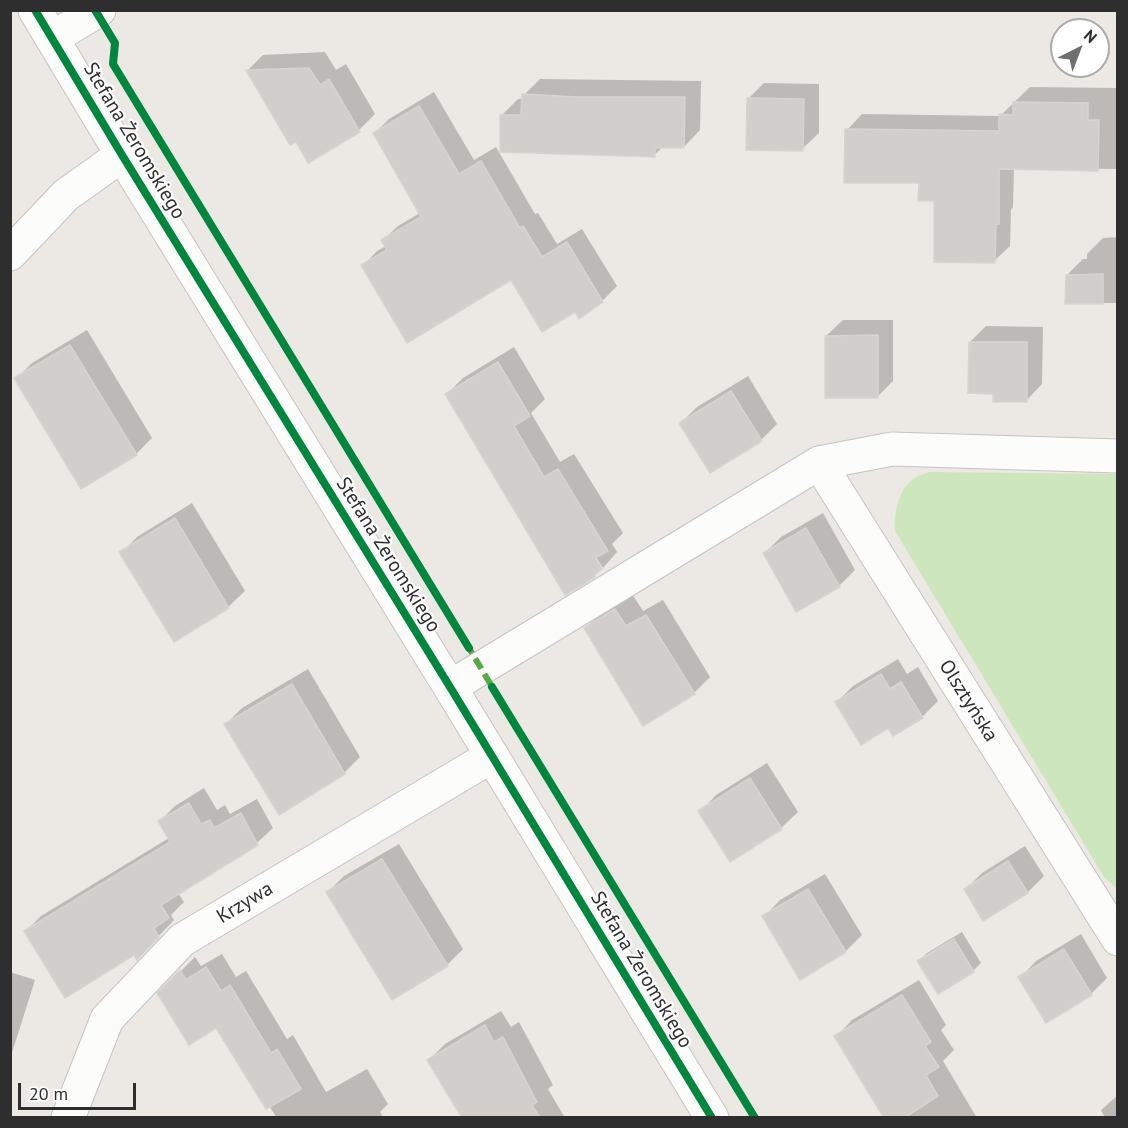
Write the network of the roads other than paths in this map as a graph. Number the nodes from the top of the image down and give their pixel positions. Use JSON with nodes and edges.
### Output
{"nodes":[{"id":1,"x":35,"y":10,"type":"edge"},
{"id":2,"x":99,"y":10,"type":"edge"},
{"id":3,"x":52,"y":38,"type":"junction"},
{"id":4,"x":122,"y":155,"type":"junction"},
{"id":5,"x":10,"y":254,"type":"edge"},
{"id":6,"x":1118,"y":456,"type":"edge"},
{"id":7,"x":819,"y":463,"type":"junction"},
{"id":8,"x":450,"y":687,"type":"junction"},
{"id":9,"x":492,"y":756,"type":"junction"},
{"id":10,"x":1118,"y":939,"type":"edge"},
{"id":11,"x":68,"y":1118,"type":"edge"},
{"id":12,"x":712,"y":1118,"type":"edge"}],
"edges":[{"from":1,"to":3,"type":"street","name":"Stefana Żeromskiego"},
{"from":2,"to":3,"type":"street"},
{"from":3,"to":4,"type":"street","name":"Stefana Żeromskiego"},
{"from":4,"to":5,"type":"street"},
{"from":4,"to":8,"type":"street","name":"Stefana Żeromskiego"},
{"from":6,"to":7,"type":"street"},
{"from":7,"to":8,"type":"street"},
{"from":7,"to":10,"type":"street","name":"Olsztyńska"},
{"from":8,"to":9,"type":"street","name":"Stefana Żeromskiego"},
{"from":9,"to":11,"type":"street","name":"Krzywa"},
{"from":9,"to":12,"type":"street","name":"Stefana Żeromskiego"}]}
